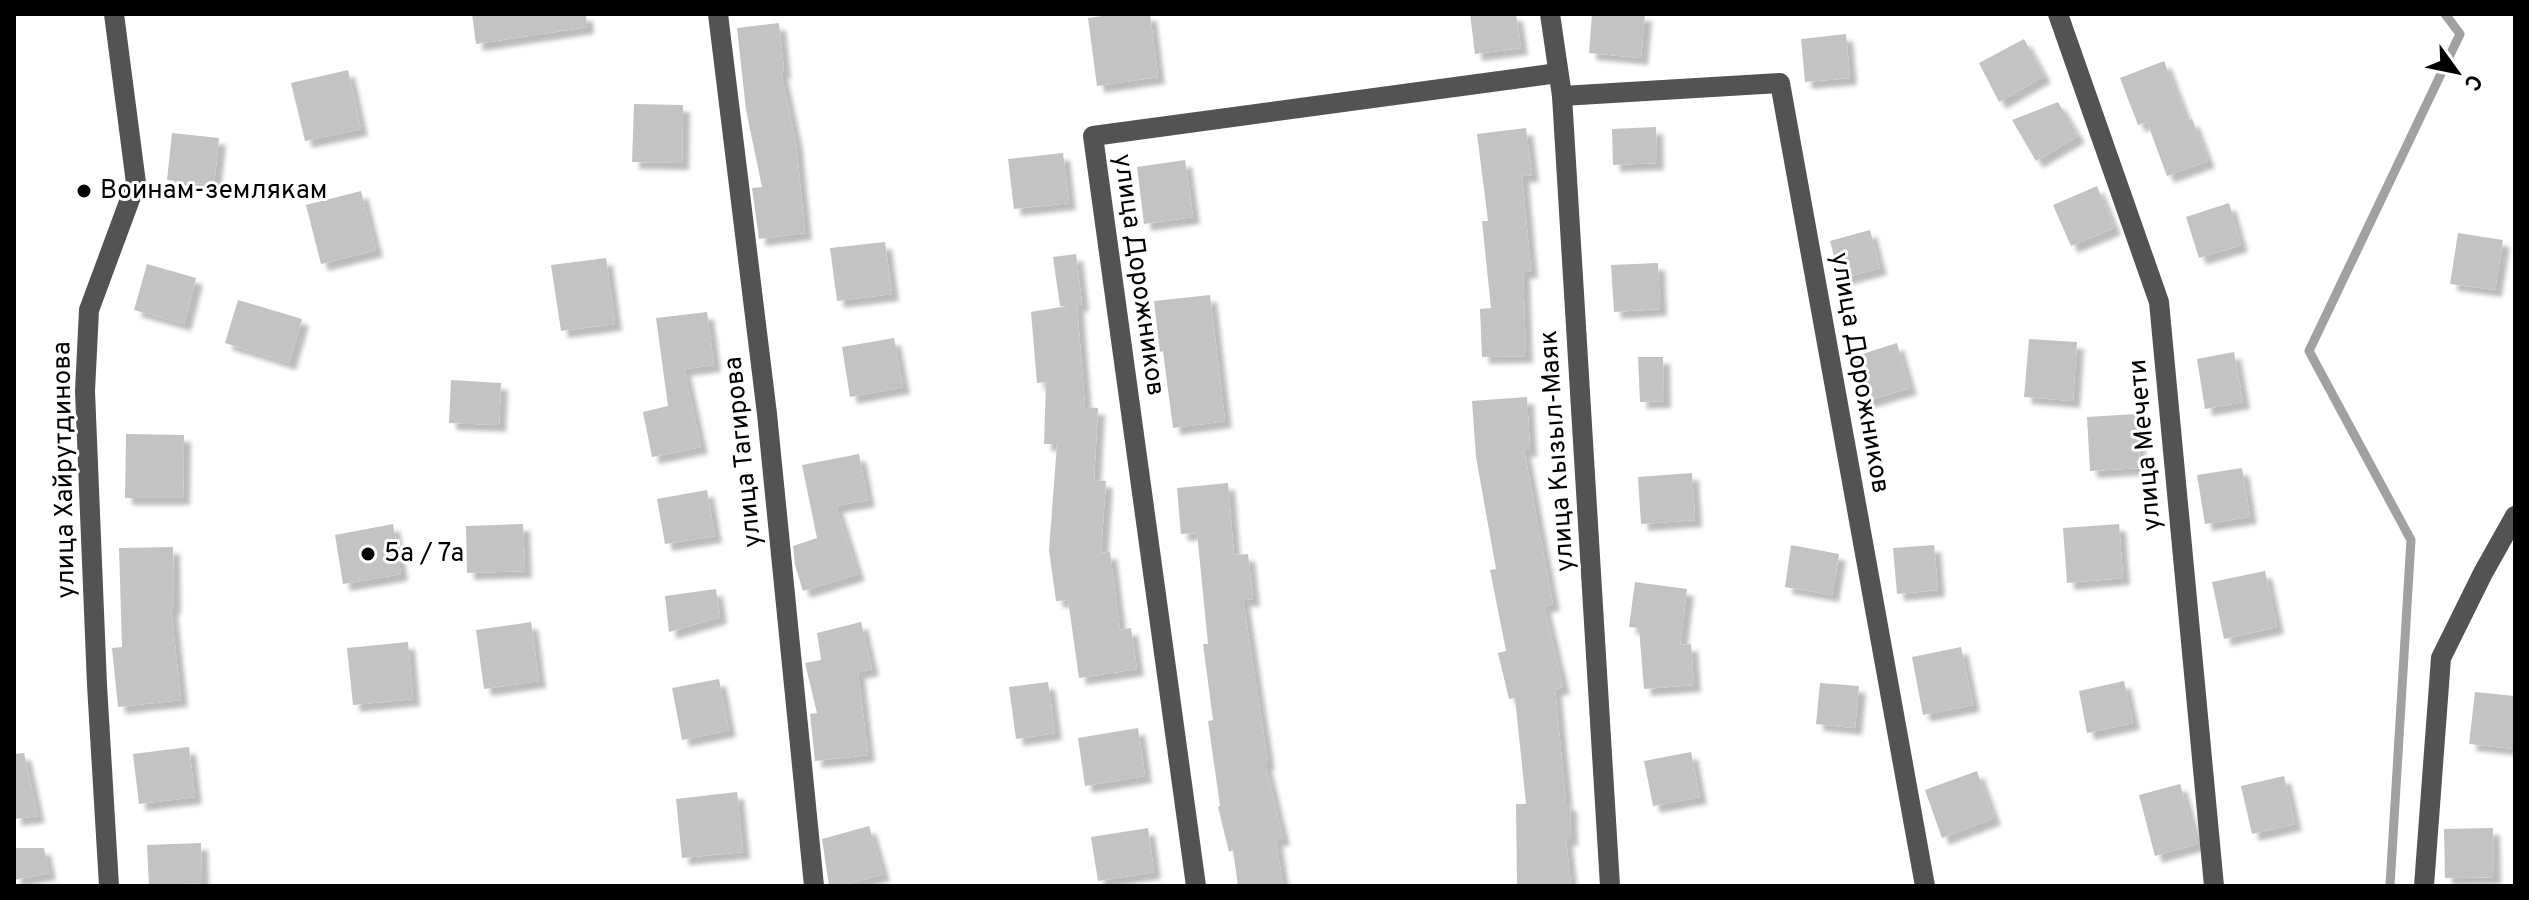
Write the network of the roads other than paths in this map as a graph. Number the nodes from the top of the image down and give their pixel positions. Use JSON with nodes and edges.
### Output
{"nodes":[{"id":1,"x":114,"y":14,"type":"edge"},
{"id":2,"x":718,"y":14,"type":"edge"},
{"id":3,"x":1550,"y":14,"type":"edge"},
{"id":4,"x":2058,"y":14,"type":"edge"},
{"id":5,"x":1558,"y":73,"type":"junction"},
{"id":6,"x":1562,"y":96,"type":"junction"},
{"id":7,"x":2515,"y":516,"type":"edge"},
{"id":8,"x":109,"y":886,"type":"edge"},
{"id":9,"x":814,"y":886,"type":"edge"},
{"id":10,"x":1196,"y":886,"type":"edge"},
{"id":11,"x":1610,"y":886,"type":"edge"},
{"id":12,"x":1925,"y":886,"type":"edge"},
{"id":13,"x":2214,"y":886,"type":"edge"},
{"id":14,"x":2424,"y":886,"type":"edge"}],
"edges":[{"from":1,"to":8,"type":"street","name":"улица Хайрутдинова"},
{"from":2,"to":9,"type":"street","name":"улица Тагирова"},
{"from":3,"to":5,"type":"street","name":"улица Кызыл-Маяк"},
{"from":4,"to":13,"type":"street","name":"улица Мечети"},
{"from":5,"to":6,"type":"street","name":"улица Кызыл-Маяк"},
{"from":5,"to":10,"type":"street","name":"улица Дорожников"},
{"from":6,"to":11,"type":"street","name":"улица Кызыл-Маяк"},
{"from":6,"to":12,"type":"street","name":"улица Дорожников"},
{"from":7,"to":14,"type":"street"}]}
